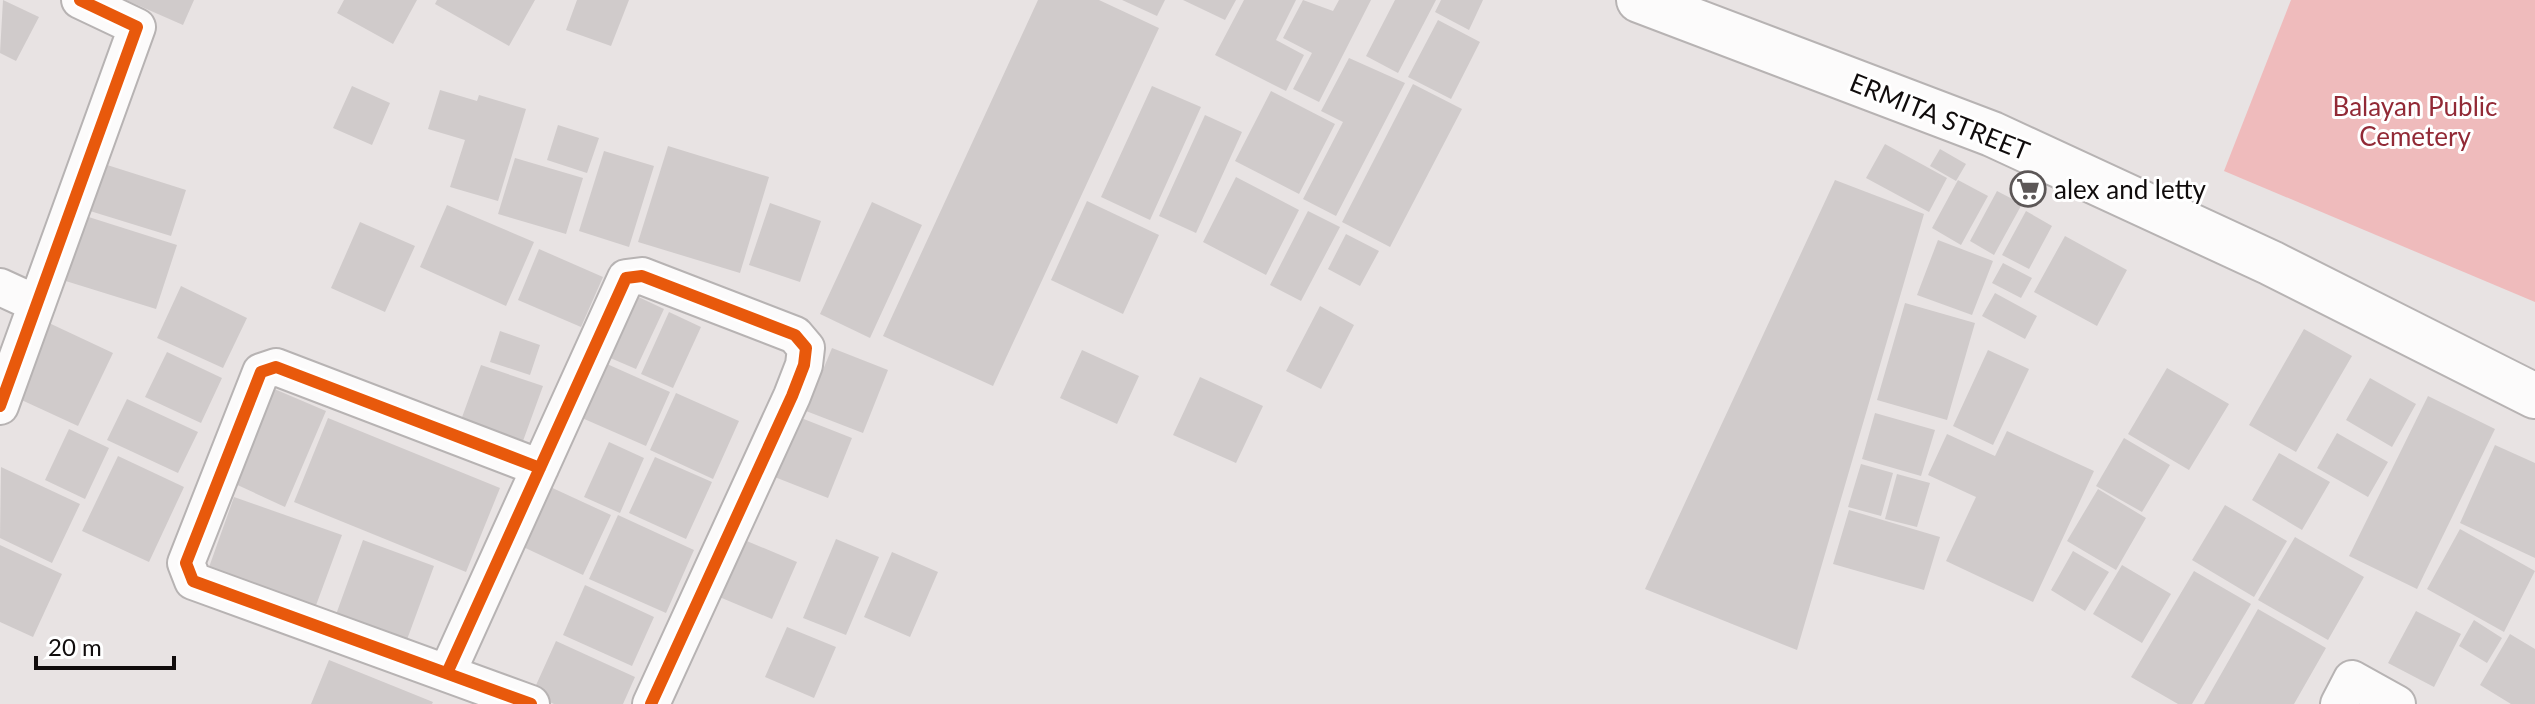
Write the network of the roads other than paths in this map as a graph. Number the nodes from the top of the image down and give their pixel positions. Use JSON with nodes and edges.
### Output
{"nodes":[{"id":1,"x":80,"y":0,"type":"edge"},
{"id":2,"x":1639,"y":0,"type":"edge"},
{"id":3,"x":0,"y":287,"type":"edge"},
{"id":4,"x":37,"y":304,"type":"junction"},
{"id":5,"x":2535,"y":396,"type":"edge"},
{"id":6,"x":0,"y":406,"type":"edge"},
{"id":7,"x":540,"y":468,"type":"junction"},
{"id":8,"x":447,"y":673,"type":"junction"},
{"id":9,"x":531,"y":704,"type":"edge"},
{"id":10,"x":651,"y":704,"type":"edge"},
{"id":11,"x":2339,"y":704,"type":"edge"},
{"id":12,"x":2397,"y":704,"type":"edge"}],
"edges":[{"from":1,"to":4,"type":"street"},
{"from":2,"to":5,"type":"main road","name":"ERMITA STREET"},
{"from":3,"to":4,"type":"street"},
{"from":4,"to":6,"type":"street"},
{"from":7,"to":8,"type":"street"},
{"from":7,"to":8,"type":"street"},
{"from":7,"to":10,"type":"street"},
{"from":8,"to":9,"type":"street"},
{"from":11,"to":12,"type":"street"}]}
